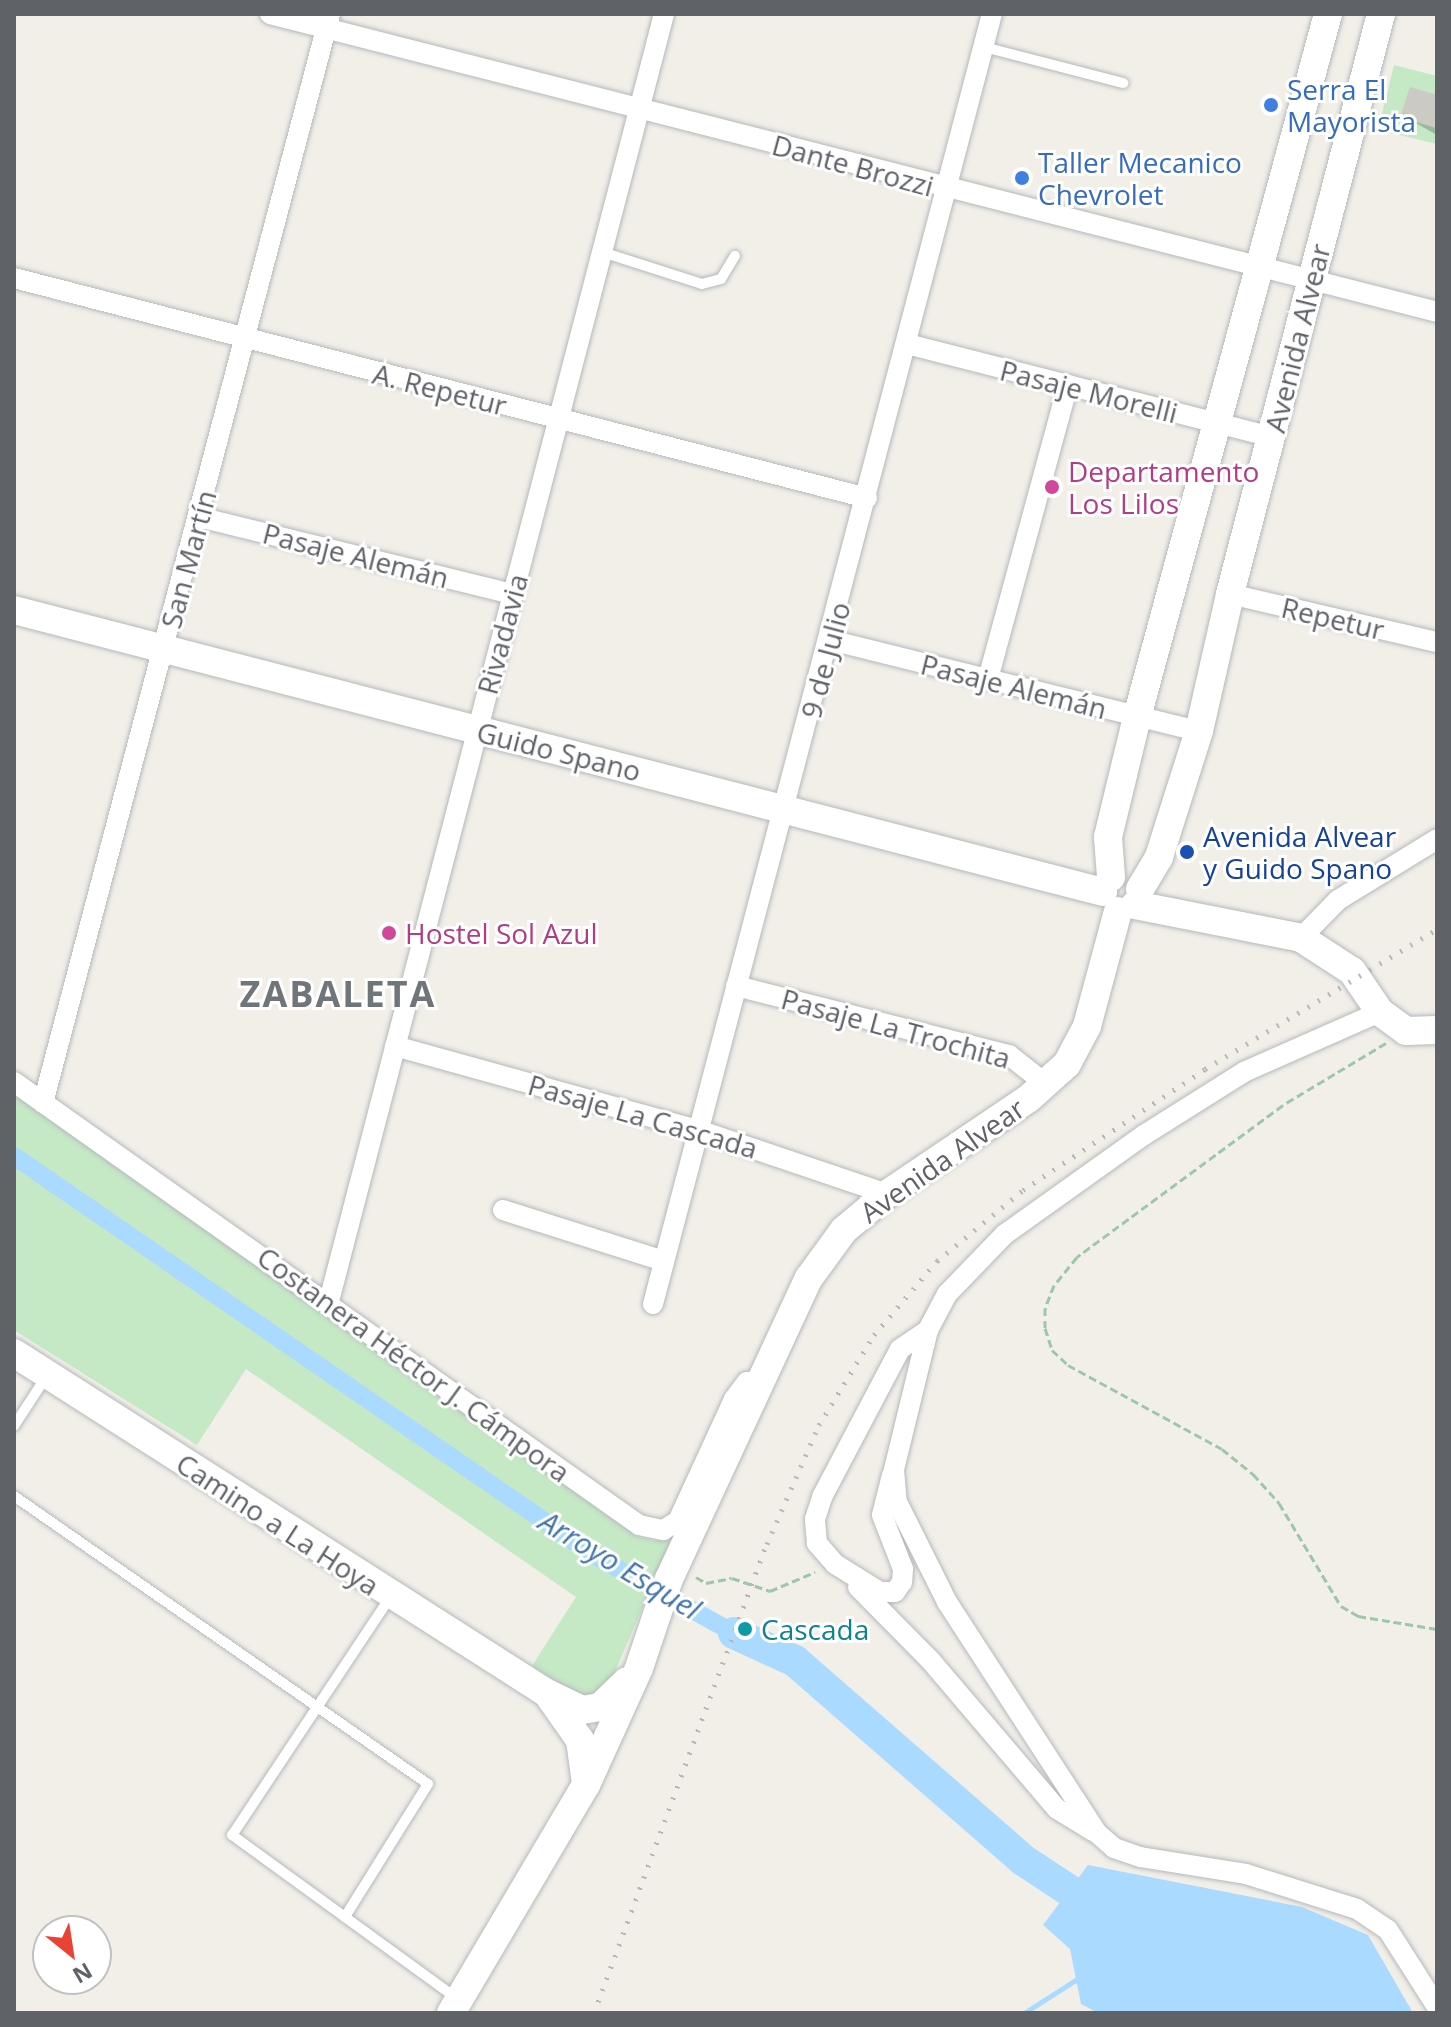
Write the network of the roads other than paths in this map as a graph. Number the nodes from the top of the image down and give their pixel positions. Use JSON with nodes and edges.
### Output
{"nodes":[{"id":1,"x":270,"y":14,"type":"edge"},
{"id":2,"x":664,"y":14,"type":"edge"},
{"id":3,"x":992,"y":14,"type":"edge"},
{"id":4,"x":1328,"y":14,"type":"edge"},
{"id":5,"x":1381,"y":14,"type":"edge"},
{"id":6,"x":328,"y":22,"type":"edge"},
{"id":7,"x":984,"y":47,"type":"junction"},
{"id":8,"x":1123,"y":83,"type":"dead end"},
{"id":9,"x":640,"y":109,"type":"junction"},
{"id":10,"x":947,"y":189,"type":"junction"},
{"id":11,"x":602,"y":252,"type":"junction"},
{"id":12,"x":735,"y":256,"type":"dead end"},
{"id":13,"x":1260,"y":267,"type":"junction"},
{"id":14,"x":14,"y":278,"type":"edge"},
{"id":15,"x":1312,"y":281,"type":"junction"},
{"id":16,"x":1437,"y":312,"type":"edge"},
{"id":17,"x":245,"y":339,"type":"junction"},
{"id":18,"x":907,"y":344,"type":"junction"},
{"id":19,"x":1068,"y":385,"type":"junction"},
{"id":20,"x":558,"y":420,"type":"junction"},
{"id":21,"x":1218,"y":423,"type":"junction"},
{"id":22,"x":1272,"y":437,"type":"junction"},
{"id":23,"x":867,"y":498,"type":"junction"},
{"id":24,"x":199,"y":517,"type":"junction"},
{"id":25,"x":513,"y":594,"type":"junction"},
{"id":26,"x":1230,"y":594,"type":"junction"},
{"id":27,"x":14,"y":610,"type":"edge"},
{"id":28,"x":830,"y":640,"type":"junction"},
{"id":29,"x":1437,"y":642,"type":"edge"},
{"id":30,"x":164,"y":649,"type":"junction"},
{"id":31,"x":988,"y":679,"type":"junction"},
{"id":32,"x":1137,"y":717,"type":"junction"},
{"id":33,"x":477,"y":730,"type":"junction"},
{"id":34,"x":1199,"y":731,"type":"junction"},
{"id":35,"x":786,"y":808,"type":"junction"},
{"id":36,"x":1437,"y":839,"type":"edge"},
{"id":37,"x":1129,"y":896,"type":"junction"},
{"id":38,"x":1301,"y":938,"type":"junction"},
{"id":39,"x":736,"y":986,"type":"junction"},
{"id":40,"x":1380,"y":1012,"type":"junction"},
{"id":41,"x":1437,"y":1030,"type":"edge"},
{"id":42,"x":395,"y":1046,"type":"junction"},
{"id":43,"x":14,"y":1082,"type":"edge"},
{"id":44,"x":1047,"y":1085,"type":"junction"},
{"id":45,"x":43,"y":1103,"type":"junction"},
{"id":46,"x":698,"y":1130,"type":"junction"},
{"id":47,"x":887,"y":1194,"type":"junction"},
{"id":48,"x":503,"y":1210,"type":"dead end"},
{"id":49,"x":664,"y":1261,"type":"junction"},
{"id":50,"x":329,"y":1301,"type":"junction"},
{"id":51,"x":653,"y":1304,"type":"dead end"},
{"id":52,"x":928,"y":1330,"type":"junction"},
{"id":53,"x":14,"y":1353,"type":"edge"},
{"id":54,"x":47,"y":1375,"type":"junction"},
{"id":55,"x":761,"y":1381,"type":"junction"},
{"id":56,"x":14,"y":1426,"type":"edge"},
{"id":57,"x":894,"y":1470,"type":"junction"},
{"id":58,"x":14,"y":1496,"type":"edge"},
{"id":59,"x":835,"y":1564,"type":"junction"},
{"id":60,"x":391,"y":1596,"type":"junction"},
{"id":61,"x":643,"y":1656,"type":"junction"},
{"id":62,"x":545,"y":1692,"type":"junction"},
{"id":63,"x":317,"y":1707,"type":"junction"},
{"id":64,"x":586,"y":1785,"type":"junction"},
{"id":65,"x":1097,"y":1833,"type":"junction"},
{"id":66,"x":345,"y":1917,"type":"junction"},
{"id":67,"x":455,"y":2006,"type":"edge"},
{"id":68,"x":1437,"y":2007,"type":"edge"}],
"edges":[{"from":1,"to":6,"type":"street","name":"Dante Brozzi"},
{"from":2,"to":9,"type":"street","name":"Rivadavia"},
{"from":3,"to":7,"type":"street","name":"9 de Julio"},
{"from":4,"to":13,"type":"street","name":"Avenida Alvear"},
{"from":5,"to":15,"type":"street","name":"Avenida Alvear"},
{"from":6,"to":9,"type":"street","name":"Dante Brozzi"},
{"from":6,"to":17,"type":"street","name":"San Martín"},
{"from":7,"to":8,"type":"lane"},
{"from":7,"to":10,"type":"street","name":"9 de Julio"},
{"from":9,"to":10,"type":"street","name":"Dante Brozzi"},
{"from":9,"to":11,"type":"street","name":"Rivadavia"},
{"from":10,"to":13,"type":"street","name":"Dante Brozzi"},
{"from":10,"to":18,"type":"street","name":"9 de Julio"},
{"from":11,"to":12,"type":"lane"},
{"from":11,"to":20,"type":"street","name":"Rivadavia"},
{"from":13,"to":15,"type":"street","name":"Dante Brozzi"},
{"from":13,"to":21,"type":"street","name":"Avenida Alvear"},
{"from":14,"to":17,"type":"street","name":"A. Repetur"},
{"from":15,"to":16,"type":"street","name":"Dante Brozzi"},
{"from":15,"to":22,"type":"street","name":"Avenida Alvear"},
{"from":17,"to":20,"type":"street","name":"A. Repetur"},
{"from":17,"to":24,"type":"street","name":"San Martín"},
{"from":18,"to":19,"type":"street","name":"Pasaje Morelli"},
{"from":18,"to":23,"type":"street","name":"9 de Julio"},
{"from":19,"to":21,"type":"street","name":"Pasaje Morelli"},
{"from":19,"to":31,"type":"street"},
{"from":20,"to":23,"type":"street","name":"A. Repetur"},
{"from":20,"to":25,"type":"street","name":"Rivadavia"},
{"from":21,"to":22,"type":"street","name":"Pasaje Morelli"},
{"from":21,"to":32,"type":"street","name":"Avenida Alvear"},
{"from":22,"to":26,"type":"street","name":"Avenida Alvear"},
{"from":23,"to":28,"type":"street","name":"9 de Julio"},
{"from":24,"to":25,"type":"street","name":"Pasaje Alemán"},
{"from":24,"to":30,"type":"street","name":"San Martín"},
{"from":25,"to":33,"type":"street","name":"Rivadavia"},
{"from":26,"to":29,"type":"street","name":"Repetur"},
{"from":26,"to":34,"type":"street","name":"Avenida Alvear"},
{"from":27,"to":30,"type":"street","name":"Guido Spano"},
{"from":28,"to":31,"type":"street","name":"Pasaje Alemán"},
{"from":28,"to":35,"type":"street","name":"9 de Julio"},
{"from":30,"to":33,"type":"street","name":"Guido Spano"},
{"from":30,"to":45,"type":"street","name":"San Martín"},
{"from":31,"to":32,"type":"street","name":"Pasaje Alemán"},
{"from":32,"to":34,"type":"street","name":"Pasaje Alemán"},
{"from":32,"to":37,"type":"street","name":"Avenida Alvear"},
{"from":33,"to":35,"type":"street","name":"Guido Spano"},
{"from":33,"to":42,"type":"street","name":"Rivadavia"},
{"from":34,"to":37,"type":"street","name":"Avenida Alvear"},
{"from":35,"to":37,"type":"street","name":"Guido Spano"},
{"from":35,"to":39,"type":"street","name":"9 de Julio"},
{"from":36,"to":38,"type":"street"},
{"from":37,"to":38,"type":"street","name":"Guido Spano"},
{"from":37,"to":44,"type":"street","name":"Avenida Alvear"},
{"from":38,"to":40,"type":"street","name":"Guido Spano"},
{"from":39,"to":44,"type":"street","name":"Pasaje La Trochita"},
{"from":39,"to":46,"type":"street","name":"9 de Julio"},
{"from":40,"to":41,"type":"street","name":"Guido Spano"},
{"from":40,"to":52,"type":"street"},
{"from":42,"to":46,"type":"street","name":"Pasaje La Cascada"},
{"from":42,"to":50,"type":"street","name":"Rivadavia"},
{"from":43,"to":45,"type":"street","name":"Costanera Héctor J. Cámpora"},
{"from":44,"to":47,"type":"street","name":"Avenida Alvear"},
{"from":45,"to":50,"type":"street","name":"Costanera Héctor J. Cámpora"},
{"from":46,"to":47,"type":"street","name":"Pasaje La Cascada"},
{"from":46,"to":49,"type":"street","name":"9 de Julio"},
{"from":47,"to":55,"type":"street","name":"Avenida Alvear"},
{"from":48,"to":49,"type":"street"},
{"from":49,"to":51,"type":"street","name":"9 de Julio"},
{"from":50,"to":55,"type":"street","name":"Costanera Héctor J. Cámpora"},
{"from":52,"to":57,"type":"street"},
{"from":52,"to":59,"type":"street"},
{"from":53,"to":54,"type":"street","name":"Camino a La Hoya"},
{"from":54,"to":56,"type":"lane"},
{"from":54,"to":60,"type":"street","name":"Camino a La Hoya"},
{"from":55,"to":61,"type":"street","name":"Avenida Alvear"},
{"from":57,"to":59,"type":"street"},
{"from":57,"to":65,"type":"street"},
{"from":58,"to":63,"type":"lane"},
{"from":59,"to":65,"type":"street"},
{"from":60,"to":62,"type":"street","name":"Camino a La Hoya"},
{"from":60,"to":63,"type":"lane"},
{"from":61,"to":62,"type":"street","name":"Camino a La Hoya"},
{"from":61,"to":64,"type":"street"},
{"from":62,"to":64,"type":"street","name":"Camino a La Hoya"},
{"from":63,"to":66,"type":"lane"},
{"from":63,"to":66,"type":"lane"},
{"from":64,"to":67,"type":"street"},
{"from":65,"to":68,"type":"street"},
{"from":66,"to":67,"type":"lane"}]}
